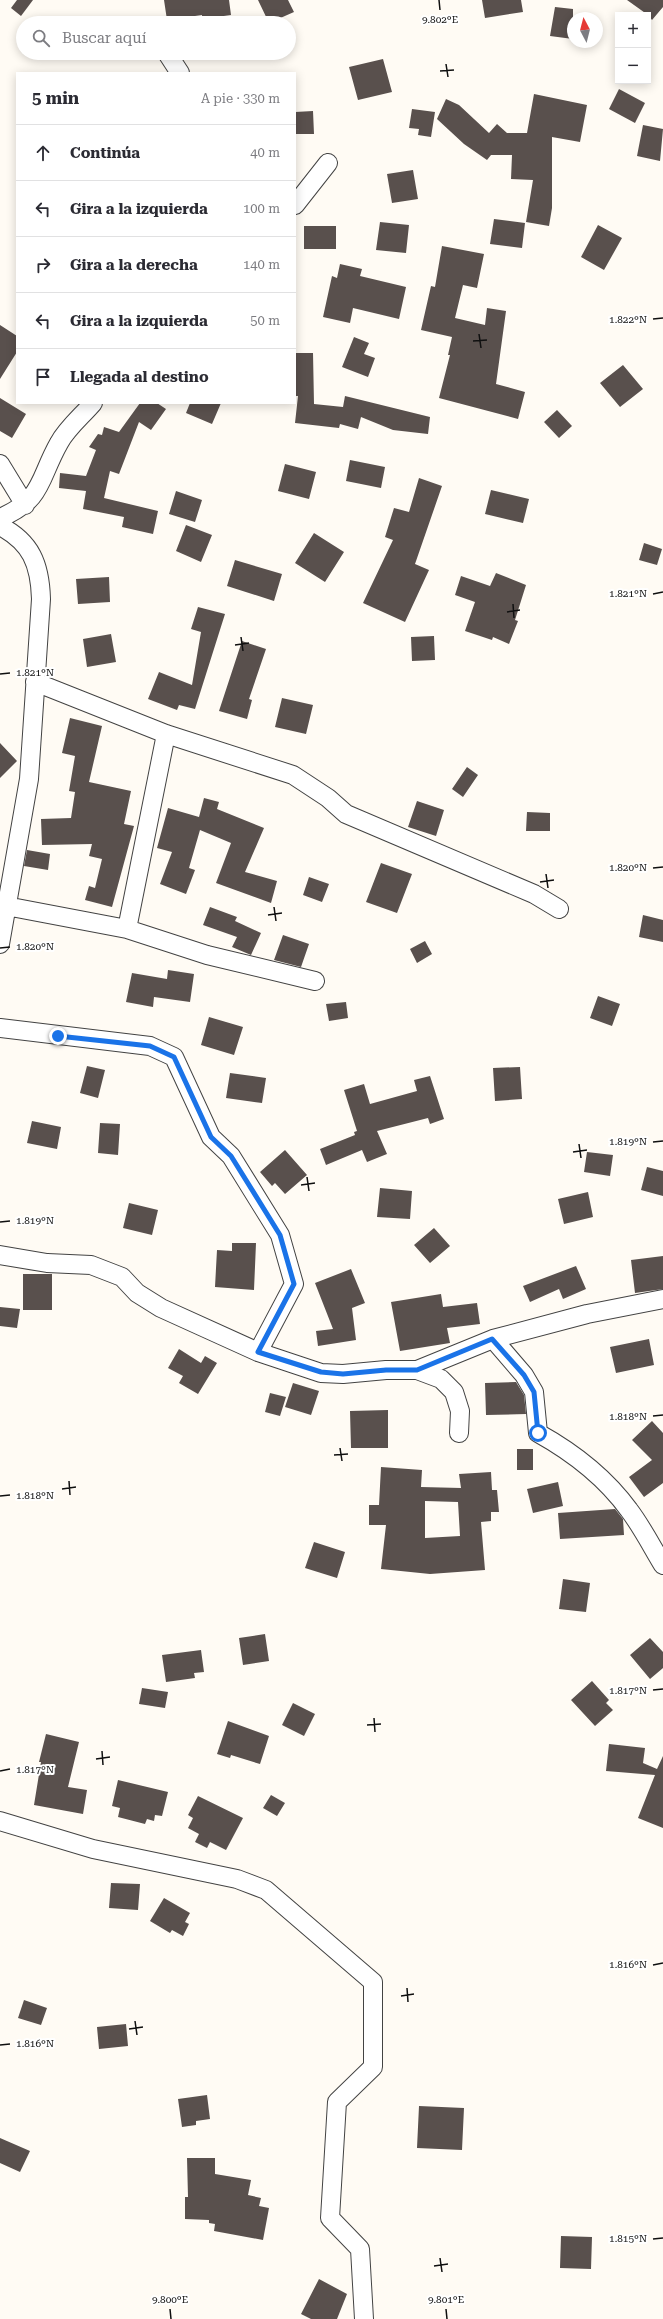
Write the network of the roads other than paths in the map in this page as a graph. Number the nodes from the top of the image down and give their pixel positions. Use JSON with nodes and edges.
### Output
{"nodes":[{"id":1,"x":172,"y":60,"type":"edge"},
{"id":2,"x":179,"y":72,"type":"edge"},
{"id":3,"x":328,"y":163,"type":"dead end"},
{"id":4,"x":296,"y":203,"type":"edge"},
{"id":5,"x":92,"y":404,"type":"edge"},
{"id":6,"x":0,"y":464,"type":"edge"},
{"id":7,"x":25,"y":505,"type":"junction"},
{"id":8,"x":0,"y":518,"type":"edge"},
{"id":9,"x":0,"y":526,"type":"edge"},
{"id":10,"x":35,"y":682,"type":"junction"},
{"id":11,"x":166,"y":734,"type":"junction"},
{"id":12,"x":6,"y":906,"type":"junction"},
{"id":13,"x":559,"y":909,"type":"dead end"},
{"id":14,"x":127,"y":929,"type":"junction"},
{"id":15,"x":0,"y":944,"type":"edge"},
{"id":16,"x":315,"y":981,"type":"dead end"},
{"id":17,"x":0,"y":1028,"type":"edge"},
{"id":18,"x":0,"y":1255,"type":"edge"},
{"id":19,"x":663,"y":1299,"type":"edge"},
{"id":20,"x":492,"y":1339,"type":"junction"},
{"id":21,"x":258,"y":1352,"type":"junction"},
{"id":22,"x":417,"y":1370,"type":"junction"},
{"id":23,"x":459,"y":1433,"type":"dead end"},
{"id":24,"x":663,"y":1565,"type":"edge"},
{"id":25,"x":0,"y":1821,"type":"edge"},
{"id":26,"x":364,"y":2319,"type":"edge"}],
"edges":[{"from":1,"to":2,"type":"street"},
{"from":3,"to":4,"type":"street"},
{"from":5,"to":7,"type":"street"},
{"from":6,"to":7,"type":"street"},
{"from":7,"to":8,"type":"street"},
{"from":9,"to":10,"type":"street"},
{"from":10,"to":11,"type":"street"},
{"from":10,"to":12,"type":"street"},
{"from":11,"to":13,"type":"street"},
{"from":11,"to":14,"type":"street"},
{"from":12,"to":14,"type":"street"},
{"from":12,"to":15,"type":"street"},
{"from":14,"to":16,"type":"street"},
{"from":17,"to":21,"type":"street"},
{"from":18,"to":21,"type":"street"},
{"from":19,"to":20,"type":"street"},
{"from":20,"to":22,"type":"street"},
{"from":20,"to":24,"type":"street"},
{"from":21,"to":22,"type":"street"},
{"from":22,"to":23,"type":"street"},
{"from":25,"to":26,"type":"street"}]}
